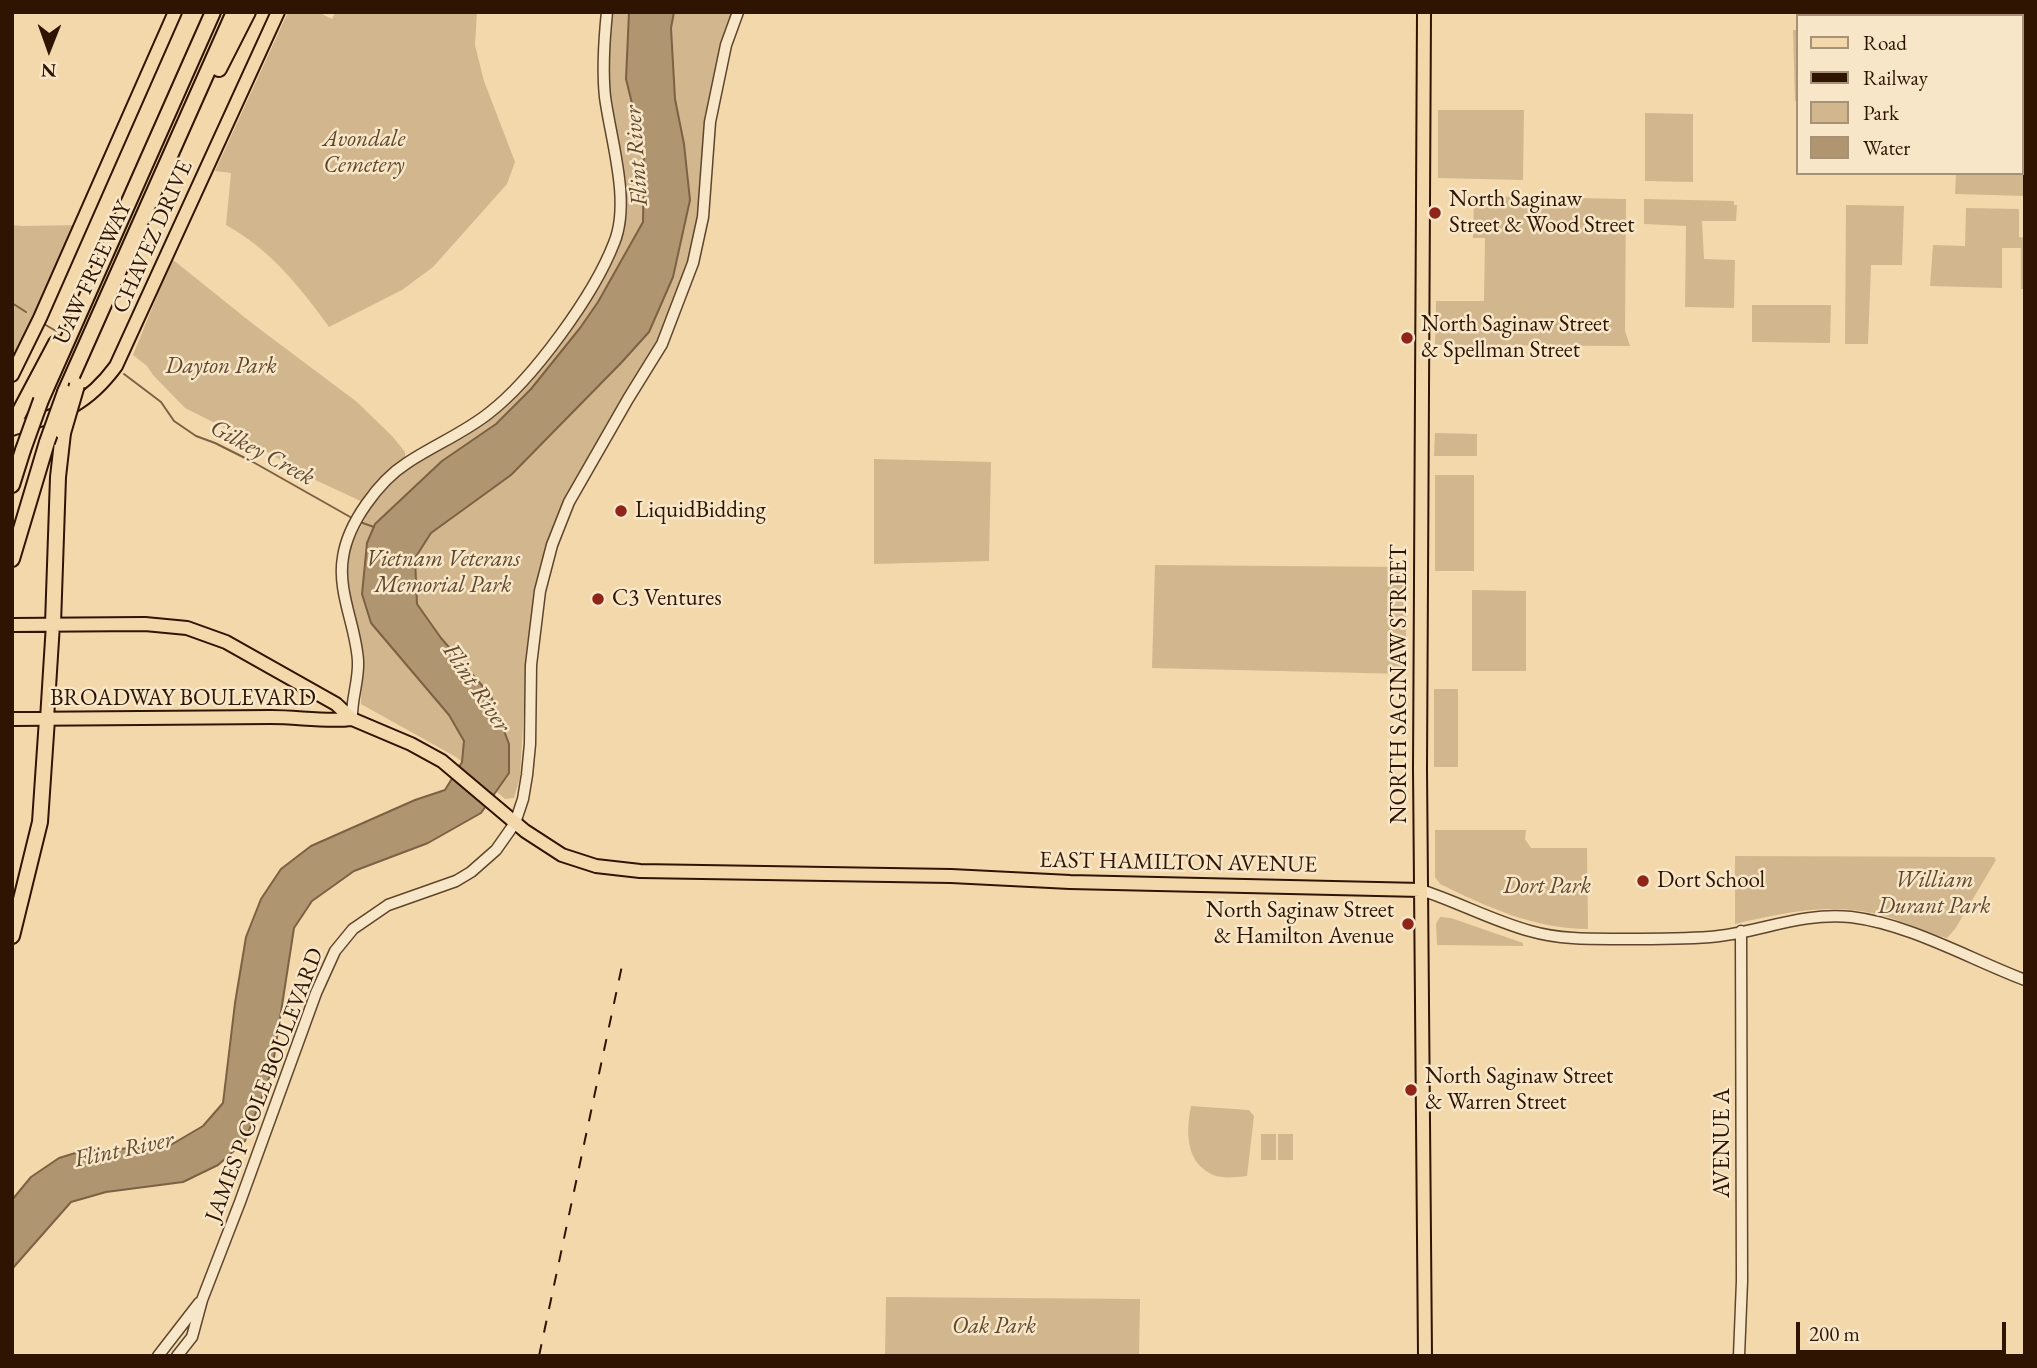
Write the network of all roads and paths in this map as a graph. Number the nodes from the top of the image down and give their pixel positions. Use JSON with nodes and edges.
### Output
{"nodes":[{"id":1,"x":176,"y":12,"type":"edge"},
{"id":2,"x":206,"y":12,"type":"edge"},
{"id":3,"x":213,"y":12,"type":"edge"},
{"id":4,"x":234,"y":12,"type":"edge"},
{"id":5,"x":248,"y":12,"type":"edge"},
{"id":6,"x":278,"y":12,"type":"edge"},
{"id":7,"x":607,"y":12,"type":"edge"},
{"id":8,"x":738,"y":12,"type":"edge"},
{"id":9,"x":1424,"y":12,"type":"edge"},
{"id":10,"x":192,"y":60,"type":"junction"},
{"id":11,"x":168,"y":163,"type":"junction"},
{"id":12,"x":100,"y":266,"type":"junction"},
{"id":13,"x":12,"y":375,"type":"edge"},
{"id":14,"x":71,"y":389,"type":"junction"},
{"id":15,"x":12,"y":427,"type":"edge"},
{"id":16,"x":12,"y":485,"type":"edge"},
{"id":17,"x":12,"y":559,"type":"edge"},
{"id":18,"x":53,"y":624,"type":"junction"},
{"id":19,"x":12,"y":625,"type":"edge"},
{"id":20,"x":12,"y":719,"type":"edge"},
{"id":21,"x":47,"y":719,"type":"junction"},
{"id":22,"x":352,"y":719,"type":"junction"},
{"id":23,"x":515,"y":823,"type":"junction"},
{"id":24,"x":1421,"y":890,"type":"junction"},
{"id":25,"x":1741,"y":931,"type":"junction"},
{"id":26,"x":12,"y":936,"type":"edge"},
{"id":27,"x":2025,"y":981,"type":"edge"},
{"id":28,"x":202,"y":1300,"type":"junction"},
{"id":29,"x":158,"y":1356,"type":"edge"},
{"id":30,"x":177,"y":1356,"type":"edge"},
{"id":31,"x":1425,"y":1356,"type":"edge"},
{"id":32,"x":1739,"y":1356,"type":"edge"}],
"edges":[{"from":1,"to":13,"type":"main road"},
{"from":2,"to":10,"type":"highway"},
{"from":3,"to":10,"type":"highway","name":"UAW FREEWAY"},
{"from":4,"to":11,"type":"highway","name":"UAW FREEWAY"},
{"from":5,"to":11,"type":"highway"},
{"from":6,"to":15,"type":"main road","name":"CHAVEZ DRIVE"},
{"from":7,"to":22,"type":"street"},
{"from":8,"to":23,"type":"street","name":"JAMES P COLE BOULEVARD"},
{"from":9,"to":24,"type":"main road","name":"NORTH SAGINAW STREET"},
{"from":10,"to":12,"type":"highway","name":"UAW FREEWAY"},
{"from":11,"to":14,"type":"highway","name":"UAW FREEWAY"},
{"from":12,"to":15,"type":"highway"},
{"from":12,"to":16,"type":"highway","name":"UAW FREEWAY","bridge":true},
{"from":14,"to":17,"type":"highway","name":"UAW FREEWAY","bridge":true},
{"from":14,"to":18,"type":"highway","bridge":true},
{"from":18,"to":19,"type":"main road"},
{"from":18,"to":21,"type":"main road"},
{"from":18,"to":22,"type":"main road"},
{"from":20,"to":21,"type":"main road","name":"BROADWAY BOULEVARD"},
{"from":21,"to":22,"type":"main road","name":"BROADWAY BOULEVARD"},
{"from":21,"to":26,"type":"highway"},
{"from":22,"to":23,"type":"main road","name":"EAST HAMILTON AVENUE"},
{"from":23,"to":24,"type":"main road","name":"EAST HAMILTON AVENUE"},
{"from":23,"to":28,"type":"street","name":"JAMES P COLE BOULEVARD"},
{"from":24,"to":25,"type":"street","name":"EAST HAMILTON AVENUE"},
{"from":24,"to":31,"type":"main road","name":"NORTH SAGINAW STREET"},
{"from":25,"to":27,"type":"street","name":"EAST HAMILTON AVENUE"},
{"from":25,"to":32,"type":"street","name":"AVENUE A"},
{"from":28,"to":29,"type":"street","name":"JAMES P COLE BOULEVARD"},
{"from":28,"to":30,"type":"street","name":"JAMES P COLE BOULEVARD"}]}
